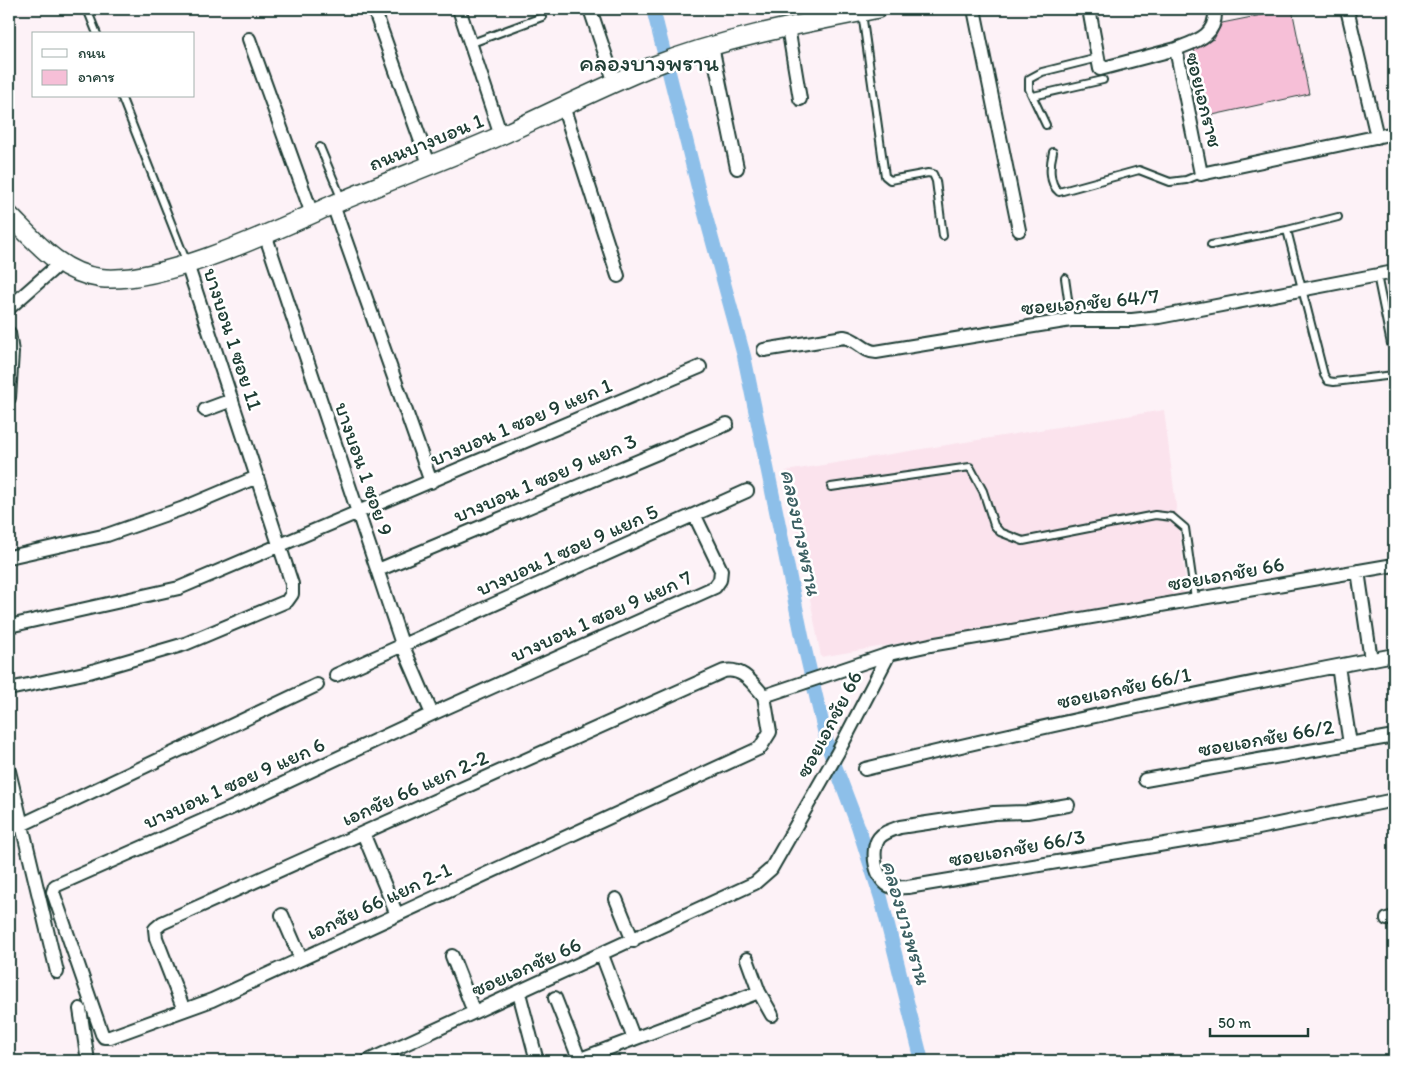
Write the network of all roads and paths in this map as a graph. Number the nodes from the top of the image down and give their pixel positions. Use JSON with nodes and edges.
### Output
{"nodes":[{"id":1,"x":87,"y":9,"type":"edge"},
{"id":2,"x":374,"y":9,"type":"edge"},
{"id":3,"x":459,"y":9,"type":"edge"},
{"id":4,"x":590,"y":9,"type":"edge"},
{"id":5,"x":974,"y":9,"type":"edge"},
{"id":6,"x":1089,"y":9,"type":"edge"},
{"id":7,"x":1215,"y":9,"type":"edge"},
{"id":8,"x":1347,"y":9,"type":"edge"},
{"id":9,"x":869,"y":10,"type":"edge"},
{"id":10,"x":542,"y":17,"type":"dead end"},
{"id":11,"x":788,"y":27,"type":"junction"},
{"id":12,"x":96,"y":32,"type":"edge"},
{"id":13,"x":249,"y":39,"type":"dead end"},
{"id":14,"x":472,"y":43,"type":"junction"},
{"id":15,"x":712,"y":46,"type":"junction"},
{"id":16,"x":1176,"y":49,"type":"junction"},
{"id":17,"x":1098,"y":58,"type":"junction"},
{"id":18,"x":1102,"y":80,"type":"dead end"},
{"id":19,"x":614,"y":83,"type":"junction"},
{"id":20,"x":1033,"y":96,"type":"junction"},
{"id":21,"x":122,"y":98,"type":"edge"},
{"id":22,"x":800,"y":100,"type":"dead end"},
{"id":23,"x":563,"y":106,"type":"junction"},
{"id":24,"x":1046,"y":125,"type":"dead end"},
{"id":25,"x":1394,"y":133,"type":"edge"},
{"id":26,"x":501,"y":136,"type":"junction"},
{"id":27,"x":1377,"y":137,"type":"junction"},
{"id":28,"x":320,"y":147,"type":"dead end"},
{"id":29,"x":1053,"y":152,"type":"dead end"},
{"id":30,"x":429,"y":164,"type":"junction"},
{"id":31,"x":737,"y":168,"type":"dead end"},
{"id":32,"x":1201,"y":174,"type":"junction"},
{"id":33,"x":338,"y":203,"type":"junction"},
{"id":34,"x":9,"y":214,"type":"edge"},
{"id":35,"x":312,"y":214,"type":"junction"},
{"id":36,"x":1338,"y":217,"type":"dead end"},
{"id":37,"x":1020,"y":230,"type":"dead end"},
{"id":38,"x":1287,"y":230,"type":"junction"},
{"id":39,"x":265,"y":234,"type":"junction"},
{"id":40,"x":943,"y":236,"type":"dead end"},
{"id":41,"x":1212,"y":245,"type":"dead end"},
{"id":42,"x":59,"y":264,"type":"junction"},
{"id":43,"x":187,"y":264,"type":"junction"},
{"id":44,"x":1394,"y":272,"type":"edge"},
{"id":45,"x":1378,"y":275,"type":"junction"},
{"id":46,"x":618,"y":276,"type":"dead end"},
{"id":47,"x":1066,"y":278,"type":"dead end"},
{"id":48,"x":1301,"y":290,"type":"junction"},
{"id":49,"x":9,"y":308,"type":"edge"},
{"id":50,"x":1071,"y":320,"type":"junction"},
{"id":51,"x":9,"y":333,"type":"edge"},
{"id":52,"x":1392,"y":344,"type":"dead end"},
{"id":53,"x":764,"y":350,"type":"dead end"},
{"id":54,"x":700,"y":367,"type":"dead end"},
{"id":55,"x":1394,"y":375,"type":"edge"},
{"id":56,"x":9,"y":398,"type":"edge"},
{"id":57,"x":232,"y":400,"type":"junction"},
{"id":58,"x":205,"y":410,"type":"dead end"},
{"id":59,"x":727,"y":424,"type":"dead end"},
{"id":60,"x":257,"y":477,"type":"junction"},
{"id":61,"x":431,"y":482,"type":"junction"},
{"id":62,"x":831,"y":487,"type":"dead end"},
{"id":63,"x":747,"y":491,"type":"dead end"},
{"id":64,"x":357,"y":512,"type":"junction"},
{"id":65,"x":695,"y":516,"type":"junction"},
{"id":66,"x":279,"y":544,"type":"junction"},
{"id":67,"x":9,"y":557,"type":"edge"},
{"id":68,"x":1394,"y":566,"type":"edge"},
{"id":69,"x":378,"y":570,"type":"junction"},
{"id":70,"x":1358,"y":572,"type":"junction"},
{"id":71,"x":1195,"y":599,"type":"junction"},
{"id":72,"x":9,"y":626,"type":"edge"},
{"id":73,"x":402,"y":644,"type":"junction"},
{"id":74,"x":889,"y":654,"type":"junction"},
{"id":75,"x":1394,"y":655,"type":"edge"},
{"id":76,"x":1372,"y":660,"type":"junction"},
{"id":77,"x":1338,"y":666,"type":"junction"},
{"id":78,"x":336,"y":675,"type":"dead end"},
{"id":79,"x":317,"y":685,"type":"dead end"},
{"id":80,"x":9,"y":690,"type":"edge"},
{"id":81,"x":764,"y":696,"type":"junction"},
{"id":82,"x":432,"y":714,"type":"junction"},
{"id":83,"x":1394,"y":736,"type":"edge"},
{"id":84,"x":1350,"y":744,"type":"junction"},
{"id":85,"x":864,"y":769,"type":"dead end"},
{"id":86,"x":9,"y":771,"type":"edge"},
{"id":87,"x":1145,"y":780,"type":"dead end"},
{"id":88,"x":1394,"y":800,"type":"edge"},
{"id":89,"x":1068,"y":805,"type":"dead end"},
{"id":90,"x":15,"y":826,"type":"edge"},
{"id":91,"x":363,"y":833,"type":"junction"},
{"id":92,"x":53,"y":889,"type":"joint"},
{"id":93,"x":616,"y":899,"type":"dead end"},
{"id":94,"x":282,"y":915,"type":"dead end"},
{"id":95,"x":397,"y":915,"type":"junction"},
{"id":96,"x":633,"y":941,"type":"junction"},
{"id":97,"x":602,"y":955,"type":"junction"},
{"id":98,"x":452,"y":956,"type":"dead end"},
{"id":99,"x":301,"y":959,"type":"junction"},
{"id":100,"x":747,"y":959,"type":"dead end"},
{"id":101,"x":57,"y":972,"type":"dead end"},
{"id":102,"x":759,"y":992,"type":"junction"},
{"id":103,"x":519,"y":993,"type":"junction"},
{"id":104,"x":555,"y":998,"type":"dead end"},
{"id":105,"x":80,"y":1009,"type":"dead end"},
{"id":106,"x":184,"y":1010,"type":"junction"},
{"id":107,"x":474,"y":1012,"type":"junction"},
{"id":108,"x":772,"y":1015,"type":"dead end"},
{"id":109,"x":634,"y":1039,"type":"junction"},
{"id":110,"x":88,"y":1061,"type":"edge"},
{"id":111,"x":368,"y":1061,"type":"edge"},
{"id":112,"x":537,"y":1061,"type":"edge"},
{"id":113,"x":578,"y":1061,"type":"edge"}],
"edges":[{"from":1,"to":12,"type":"lane"},
{"from":2,"to":30,"type":"street"},
{"from":3,"to":14,"type":"street"},
{"from":4,"to":19,"type":"street"},
{"from":5,"to":37,"type":"street"},
{"from":6,"to":17,"type":"street"},
{"from":7,"to":16,"type":"street"},
{"from":8,"to":27,"type":"street"},
{"from":9,"to":11,"type":"main road","name":"ถนนบางบอน 1"},
{"from":9,"to":40,"type":"lane"},
{"from":10,"to":14,"type":"lane"},
{"from":11,"to":15,"type":"main road","name":"ถนนบางบอน 1"},
{"from":11,"to":22,"type":"street"},
{"from":13,"to":35,"type":"street"},
{"from":14,"to":26,"type":"street"},
{"from":15,"to":19,"type":"main road","name":"ถนนบางบอน 1"},
{"from":15,"to":31,"type":"street"},
{"from":16,"to":17,"type":"street","name":"ซอยเอกราช"},
{"from":16,"to":32,"type":"street","name":"ซอยเอกราช"},
{"from":17,"to":20,"type":"lane"},
{"from":18,"to":20,"type":"lane"},
{"from":19,"to":23,"type":"main road","name":"ถนนบางบอน 1"},
{"from":20,"to":24,"type":"lane"},
{"from":21,"to":43,"type":"lane","name":"บางบอน 1 ซอย 11"},
{"from":23,"to":26,"type":"main road","name":"ถนนบางบอน 1"},
{"from":23,"to":46,"type":"street"},
{"from":25,"to":27,"type":"street"},
{"from":26,"to":30,"type":"main road","name":"ถนนบางบอน 1"},
{"from":27,"to":32,"type":"street"},
{"from":28,"to":33,"type":"lane"},
{"from":29,"to":32,"type":"lane"},
{"from":30,"to":33,"type":"main road","name":"ถนนบางบอน 1"},
{"from":33,"to":35,"type":"main road","name":"ถนนบางบอน 1"},
{"from":33,"to":61,"type":"street"},
{"from":34,"to":42,"type":"main road","name":"ถนนบางบอน 1"},
{"from":35,"to":39,"type":"main road","name":"ถนนบางบอน 1"},
{"from":36,"to":38,"type":"lane"},
{"from":38,"to":41,"type":"lane"},
{"from":38,"to":48,"type":"lane"},
{"from":39,"to":43,"type":"main road","name":"ถนนบางบอน 1"},
{"from":39,"to":64,"type":"street","name":"บางบอน 1 ซอย 9"},
{"from":42,"to":43,"type":"main road","name":"ถนนบางบอน 1"},
{"from":42,"to":49,"type":"street"},
{"from":43,"to":57,"type":"street","name":"บางบอน 1 ซอย 11"},
{"from":44,"to":45,"type":"street","name":"ซอยเอกชัย 64/7"},
{"from":45,"to":48,"type":"street","name":"ซอยเอกชัย 64/7"},
{"from":45,"to":52,"type":"lane"},
{"from":47,"to":50,"type":"lane"},
{"from":48,"to":50,"type":"street","name":"ซอยเอกชัย 64/7"},
{"from":48,"to":55,"type":"lane"},
{"from":50,"to":53,"type":"street","name":"ซอยเอกชัย 64/7"},
{"from":51,"to":56,"type":"street"},
{"from":54,"to":61,"type":"street","name":"บางบอน 1 ซอย 9 แยก 1"},
{"from":57,"to":58,"type":"street"},
{"from":57,"to":60,"type":"street","name":"บางบอน 1 ซอย 11"},
{"from":59,"to":69,"type":"street","name":"บางบอน 1 ซอย 9 แยก 3"},
{"from":60,"to":66,"type":"street","name":"บางบอน 1 ซอย 11"},
{"from":60,"to":67,"type":"street"},
{"from":61,"to":64,"type":"street","name":"บางบอน 1 ซอย 9 แยก 1"},
{"from":62,"to":71,"type":"lane"},
{"from":63,"to":65,"type":"street","name":"บางบอน 1 ซอย 9 แยก 5"},
{"from":64,"to":66,"type":"street","name":"บางบอน 1 ซอย 9 แยก 1"},
{"from":64,"to":69,"type":"street","name":"บางบอน 1 ซอย 9"},
{"from":65,"to":73,"type":"street","name":"บางบอน 1 ซอย 9 แยก 5"},
{"from":65,"to":82,"type":"street","name":"บางบอน 1 ซอย 9 แยก 7"},
{"from":66,"to":72,"type":"street","name":"บางบอน 1 ซอย 9 แยก 1"},
{"from":66,"to":80,"type":"street","name":"บางบอน 1 ซอย 11"},
{"from":68,"to":70,"type":"street","name":"ซอยเอกชัย 66"},
{"from":69,"to":73,"type":"street","name":"บางบอน 1 ซอย 9"},
{"from":70,"to":71,"type":"street","name":"ซอยเอกชัย 66"},
{"from":70,"to":76,"type":"street"},
{"from":71,"to":74,"type":"street","name":"ซอยเอกชัย 66"},
{"from":73,"to":78,"type":"street","name":"บางบอน 1 ซอย 9 แยก 5"},
{"from":73,"to":82,"type":"street","name":"บางบอน 1 ซอย 9"},
{"from":74,"to":81,"type":"street"},
{"from":74,"to":96,"type":"street","name":"ซอยเอกชัย 66"},
{"from":75,"to":76,"type":"street","name":"ซอยเอกชัย 66/1"},
{"from":76,"to":77,"type":"street","name":"ซอยเอกชัย 66/1"},
{"from":77,"to":84,"type":"street"},
{"from":77,"to":85,"type":"street","name":"ซอยเอกชัย 66/1"},
{"from":79,"to":90,"type":"street"},
{"from":81,"to":91,"type":"street","name":"เอกชัย 66 แยก 2-2"},
{"from":81,"to":95,"type":"street","name":"เอกชัย 66 แยก 2-1"},
{"from":82,"to":92,"type":"street","name":"บางบอน 1 ซอย 9 แยก 6"},
{"from":83,"to":84,"type":"street","name":"ซอยเอกชัย 66/2"},
{"from":84,"to":87,"type":"street","name":"ซอยเอกชัย 66/2"},
{"from":86,"to":90,"type":"street"},
{"from":88,"to":89,"type":"street","name":"ซอยเอกชัย 66/3"},
{"from":90,"to":101,"type":"street"},
{"from":91,"to":95,"type":"street"},
{"from":91,"to":106,"type":"street","name":"เอกชัย 66 แยก 2-2"},
{"from":92,"to":106,"type":"street","name":"เอกชัย 66 แยก 2-1"},
{"from":93,"to":96,"type":"street"},
{"from":94,"to":99,"type":"street"},
{"from":95,"to":99,"type":"street","name":"เอกชัย 66 แยก 2-1"},
{"from":96,"to":97,"type":"street","name":"ซอยเอกชัย 66"},
{"from":97,"to":103,"type":"street","name":"ซอยเอกชัย 66"},
{"from":97,"to":109,"type":"street"},
{"from":98,"to":107,"type":"street"},
{"from":99,"to":106,"type":"street","name":"เอกชัย 66 แยก 2-1"},
{"from":100,"to":102,"type":"street"},
{"from":102,"to":108,"type":"street"},
{"from":102,"to":109,"type":"street"},
{"from":103,"to":107,"type":"street","name":"ซอยเอกชัย 66"},
{"from":103,"to":112,"type":"street"},
{"from":104,"to":113,"type":"street"},
{"from":105,"to":110,"type":"street"},
{"from":107,"to":111,"type":"street","name":"ซอยเอกชัย 66"},
{"from":109,"to":113,"type":"street"}]}
